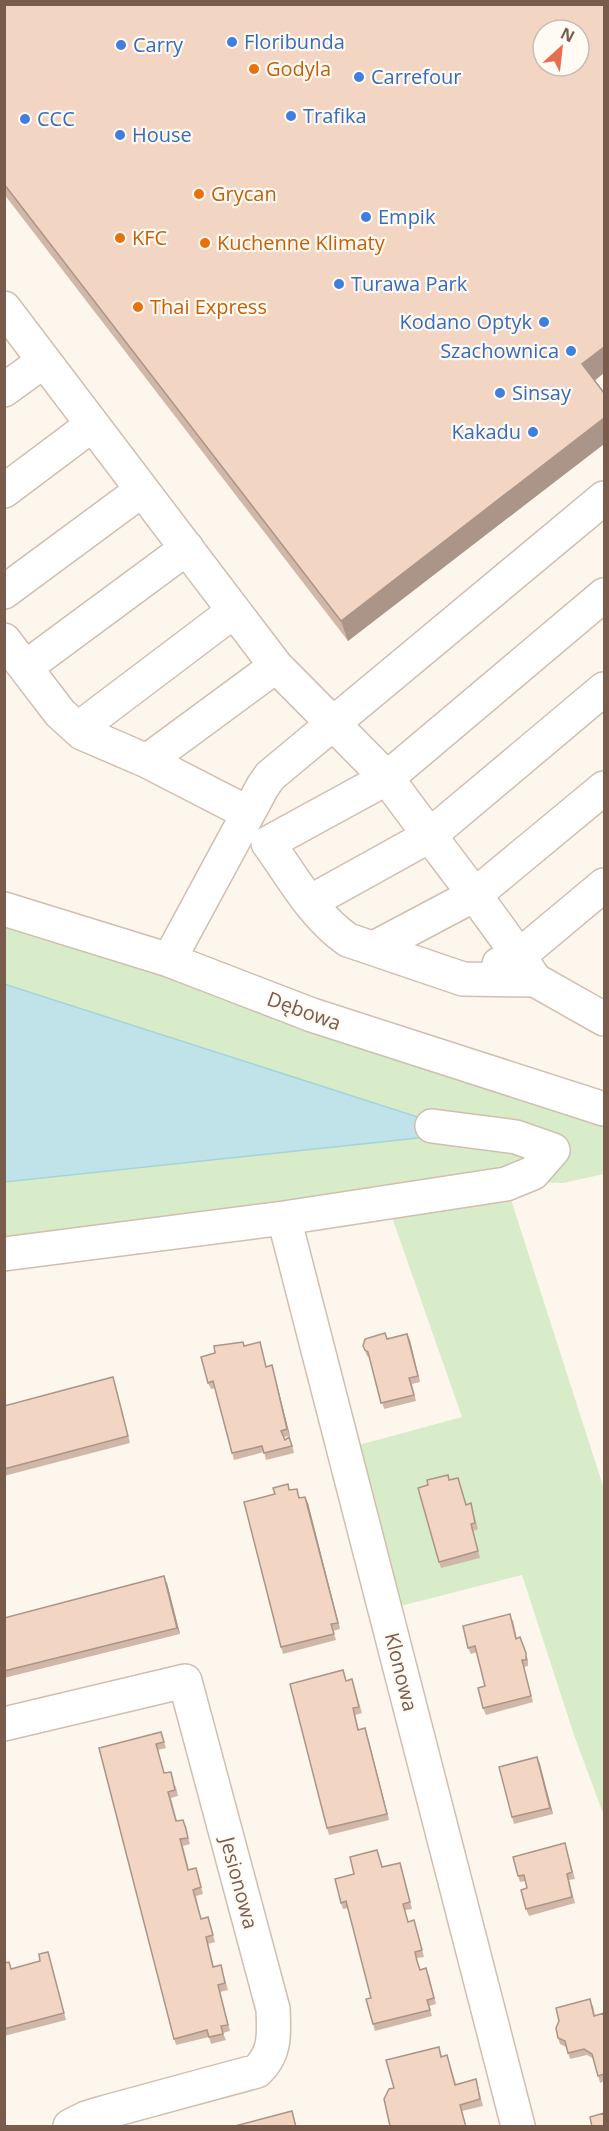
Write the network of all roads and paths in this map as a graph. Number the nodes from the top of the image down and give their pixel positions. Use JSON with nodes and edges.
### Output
{"nodes":[{"id":1,"x":4,"y":308,"type":"edge"},
{"id":2,"x":44,"y":361,"type":"junction"},
{"id":3,"x":4,"y":390,"type":"edge"},
{"id":4,"x":92,"y":424,"type":"junction"},
{"id":5,"x":142,"y":490,"type":"junction"},
{"id":6,"x":4,"y":491,"type":"edge"},
{"id":7,"x":604,"y":498,"type":"edge"},
{"id":8,"x":187,"y":548,"type":"junction"},
{"id":9,"x":4,"y":592,"type":"edge"},
{"id":10,"x":604,"y":595,"type":"edge"},
{"id":11,"x":234,"y":611,"type":"junction"},
{"id":12,"x":4,"y":639,"type":"edge"},
{"id":13,"x":276,"y":666,"type":"junction"},
{"id":14,"x":26,"y":668,"type":"junction"},
{"id":15,"x":604,"y":690,"type":"edge"},
{"id":16,"x":333,"y":723,"type":"junction"},
{"id":17,"x":78,"y":729,"type":"junction"},
{"id":18,"x":147,"y":761,"type":"junction"},
{"id":19,"x":387,"y":778,"type":"junction"},
{"id":20,"x":604,"y":788,"type":"edge"},
{"id":21,"x":248,"y":813,"type":"junction"},
{"id":22,"x":429,"y":836,"type":"junction"},
{"id":23,"x":604,"y":885,"type":"edge"},
{"id":24,"x":476,"y":894,"type":"junction"},
{"id":25,"x":310,"y":902,"type":"junction"},
{"id":26,"x":4,"y":909,"type":"edge"},
{"id":27,"x":374,"y":948,"type":"junction"},
{"id":28,"x":169,"y":960,"type":"junction"},
{"id":29,"x":527,"y":968,"type":"junction"},
{"id":30,"x":598,"y":1006,"type":"edge"},
{"id":31,"x":604,"y":1109,"type":"edge"},
{"id":32,"x":432,"y":1126,"type":"dead end"},
{"id":33,"x":284,"y":1218,"type":"junction"},
{"id":34,"x":4,"y":1254,"type":"edge"},
{"id":35,"x":4,"y":1724,"type":"edge"},
{"id":36,"x":70,"y":2127,"type":"edge"},
{"id":37,"x":518,"y":2127,"type":"edge"}],
"edges":[{"from":1,"to":2,"type":"street"},
{"from":2,"to":3,"type":"street"},
{"from":2,"to":4,"type":"street"},
{"from":4,"to":5,"type":"street"},
{"from":4,"to":6,"type":"street"},
{"from":5,"to":8,"type":"street"},
{"from":5,"to":9,"type":"street"},
{"from":7,"to":16,"type":"street"},
{"from":8,"to":11,"type":"street"},
{"from":8,"to":14,"type":"street"},
{"from":10,"to":19,"type":"street"},
{"from":11,"to":13,"type":"street"},
{"from":11,"to":17,"type":"street"},
{"from":12,"to":14,"type":"street"},
{"from":13,"to":16,"type":"street"},
{"from":13,"to":18,"type":"street"},
{"from":14,"to":17,"type":"street"},
{"from":15,"to":22,"type":"street"},
{"from":16,"to":19,"type":"street"},
{"from":16,"to":21,"type":"street"},
{"from":17,"to":18,"type":"street"},
{"from":18,"to":21,"type":"street"},
{"from":19,"to":22,"type":"street"},
{"from":19,"to":25,"type":"street"},
{"from":20,"to":24,"type":"street"},
{"from":21,"to":28,"type":"street"},
{"from":22,"to":24,"type":"street"},
{"from":22,"to":25,"type":"street"},
{"from":23,"to":29,"type":"street"},
{"from":24,"to":27,"type":"street"},
{"from":24,"to":29,"type":"street"},
{"from":25,"to":27,"type":"street"},
{"from":26,"to":28,"type":"street","name":"Dębowa"},
{"from":27,"to":29,"type":"street"},
{"from":28,"to":31,"type":"street","name":"Dębowa"},
{"from":29,"to":30,"type":"street"},
{"from":32,"to":33,"type":"street"},
{"from":33,"to":34,"type":"street"},
{"from":33,"to":37,"type":"street","name":"Klonowa"},
{"from":35,"to":36,"type":"street","name":"Jesionowa"}]}
